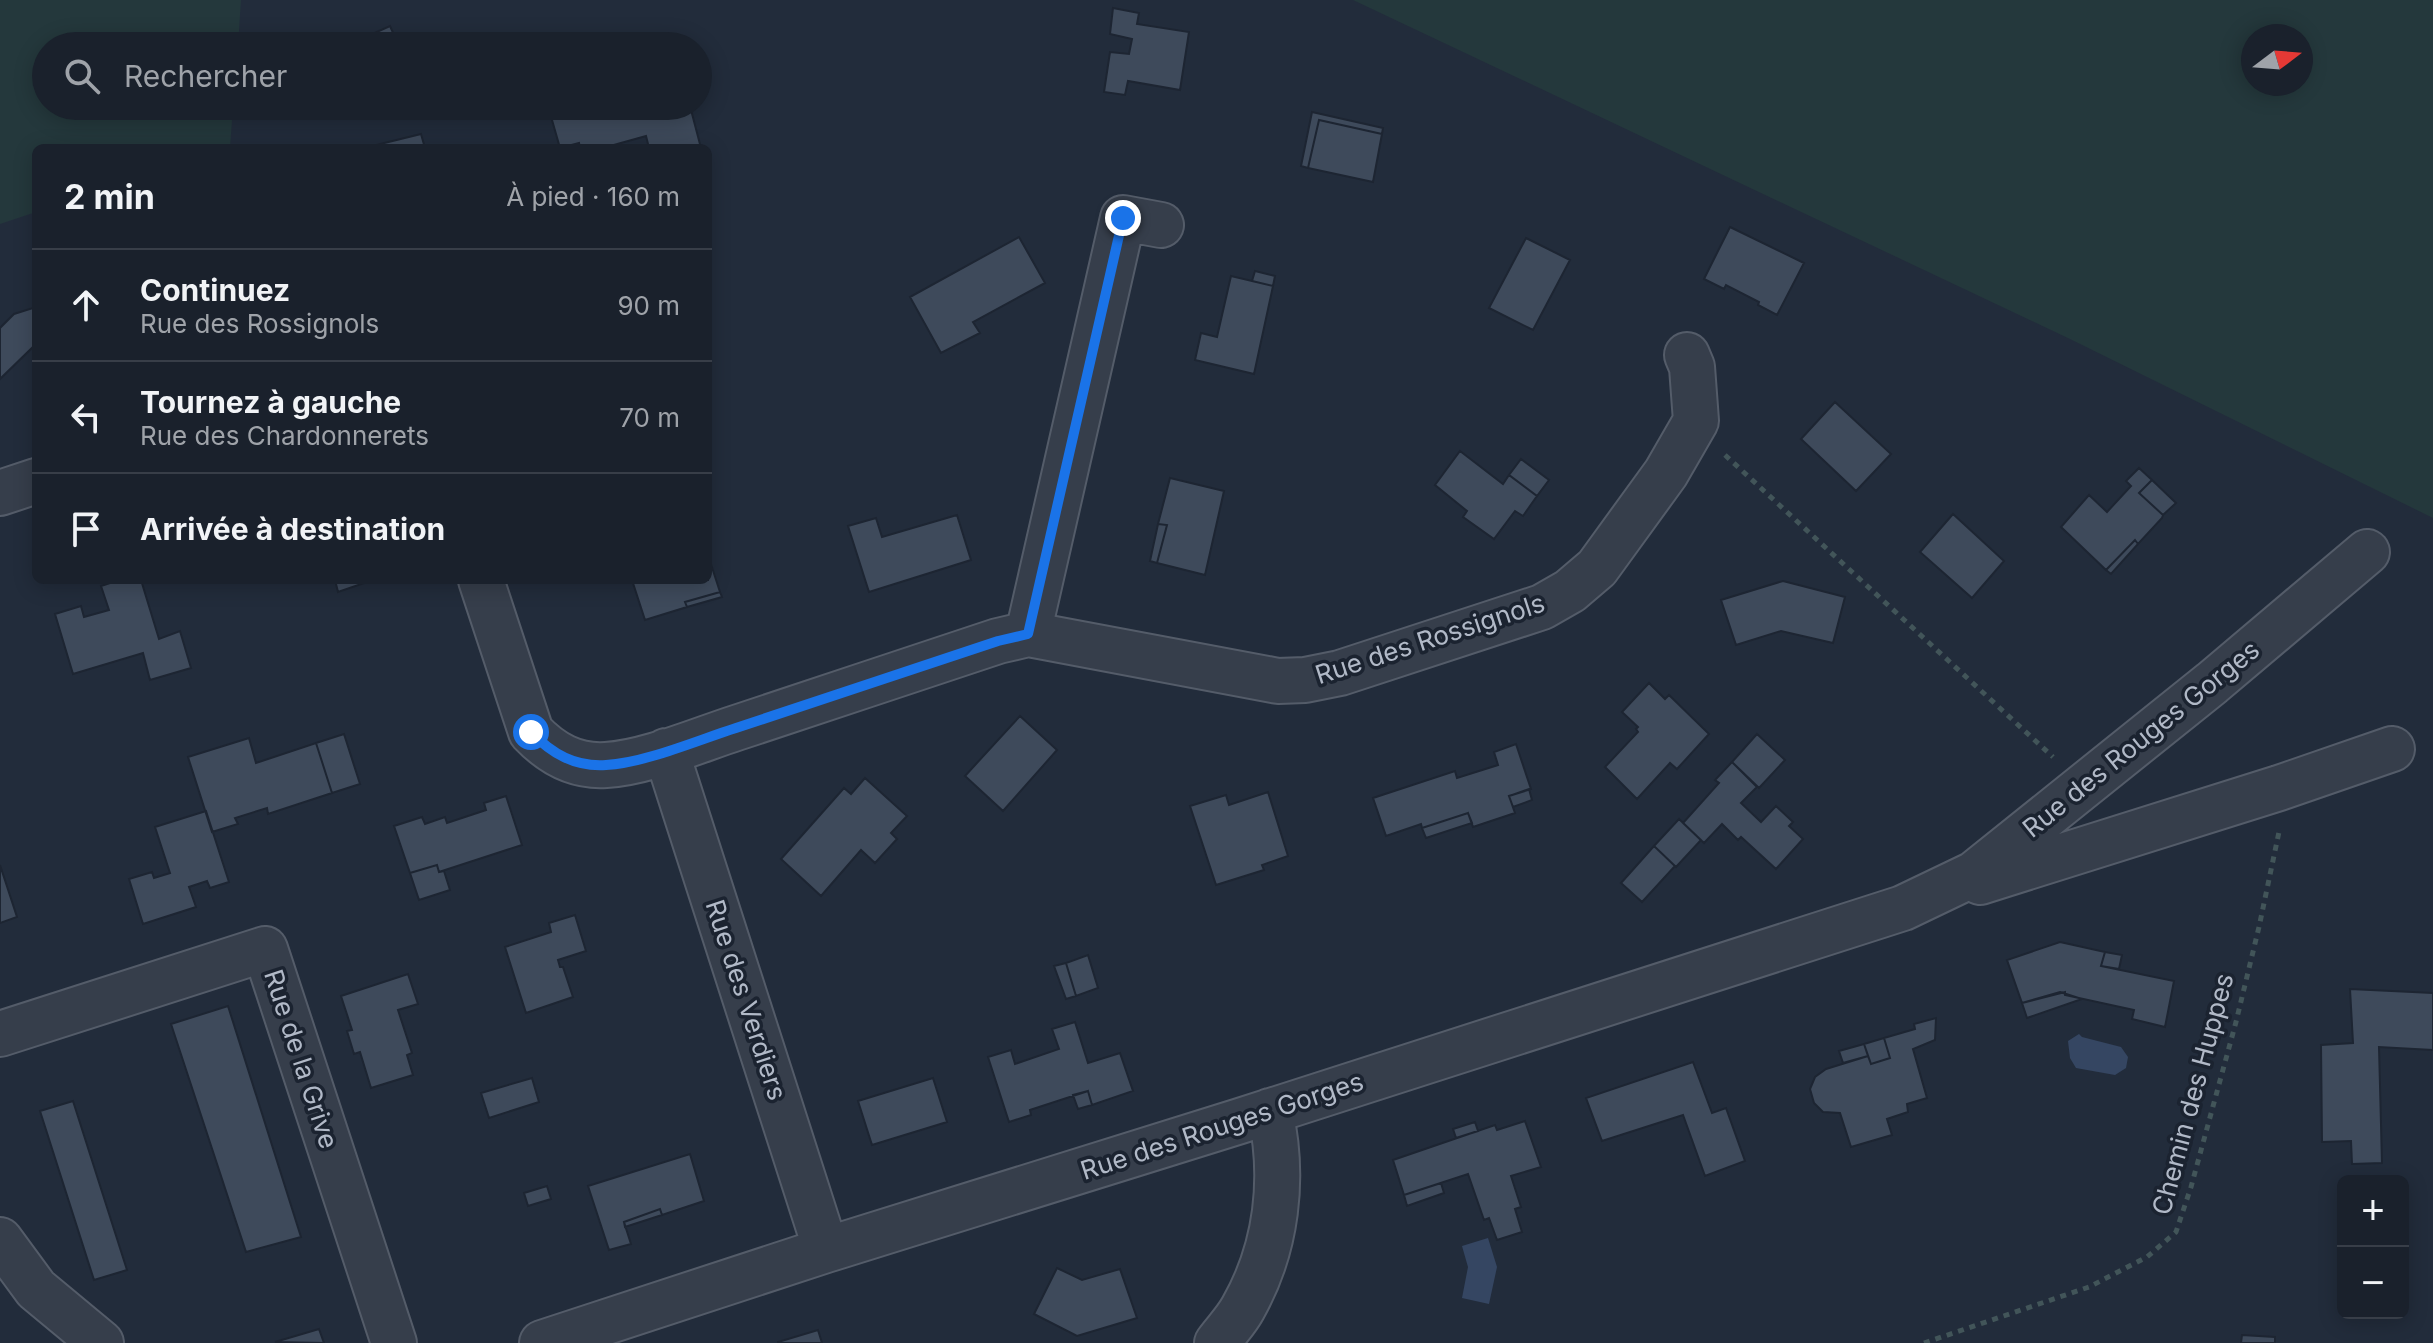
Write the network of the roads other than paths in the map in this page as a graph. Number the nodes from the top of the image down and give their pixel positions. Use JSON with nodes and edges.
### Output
{"nodes":[{"id":1,"x":1161,"y":225,"type":"dead end"},
{"id":2,"x":1687,"y":355,"type":"dead end"},
{"id":3,"x":32,"y":482,"type":"edge"},
{"id":4,"x":0,"y":493,"type":"edge"},
{"id":5,"x":2367,"y":552,"type":"dead end"},
{"id":6,"x":482,"y":584,"type":"edge"},
{"id":7,"x":1028,"y":634,"type":"junction"},
{"id":8,"x":2392,"y":749,"type":"dead end"},
{"id":9,"x":666,"y":751,"type":"junction"},
{"id":10,"x":1903,"y":908,"type":"junction"},
{"id":11,"x":0,"y":1034,"type":"edge"},
{"id":12,"x":1270,"y":1111,"type":"junction"},
{"id":13,"x":0,"y":1240,"type":"edge"},
{"id":14,"x":826,"y":1250,"type":"junction"},
{"id":15,"x":101,"y":1343,"type":"edge"},
{"id":16,"x":394,"y":1343,"type":"edge"},
{"id":17,"x":542,"y":1343,"type":"edge"},
{"id":18,"x":1217,"y":1343,"type":"edge"}],
"edges":[{"from":1,"to":7,"type":"street"},
{"from":2,"to":7,"type":"street","name":"Rue des Rossignols"},
{"from":3,"to":4,"type":"street"},
{"from":5,"to":10,"type":"street","name":"Rue des Rouges Gorges"},
{"from":6,"to":9,"type":"street","name":"Rue des Rossignols"},
{"from":7,"to":9,"type":"street","name":"Rue des Rossignols"},
{"from":8,"to":10,"type":"street","name":"Rue des Rouges Gorges"},
{"from":9,"to":14,"type":"street","name":"Rue des Verdiers"},
{"from":10,"to":12,"type":"street","name":"Rue des Rouges Gorges"},
{"from":11,"to":16,"type":"street","name":"Rue de la Grive"},
{"from":12,"to":14,"type":"street","name":"Rue des Rouges Gorges"},
{"from":12,"to":18,"type":"street"},
{"from":13,"to":15,"type":"street"},
{"from":14,"to":17,"type":"street","name":"Rue des Rouges Gorges"}]}
